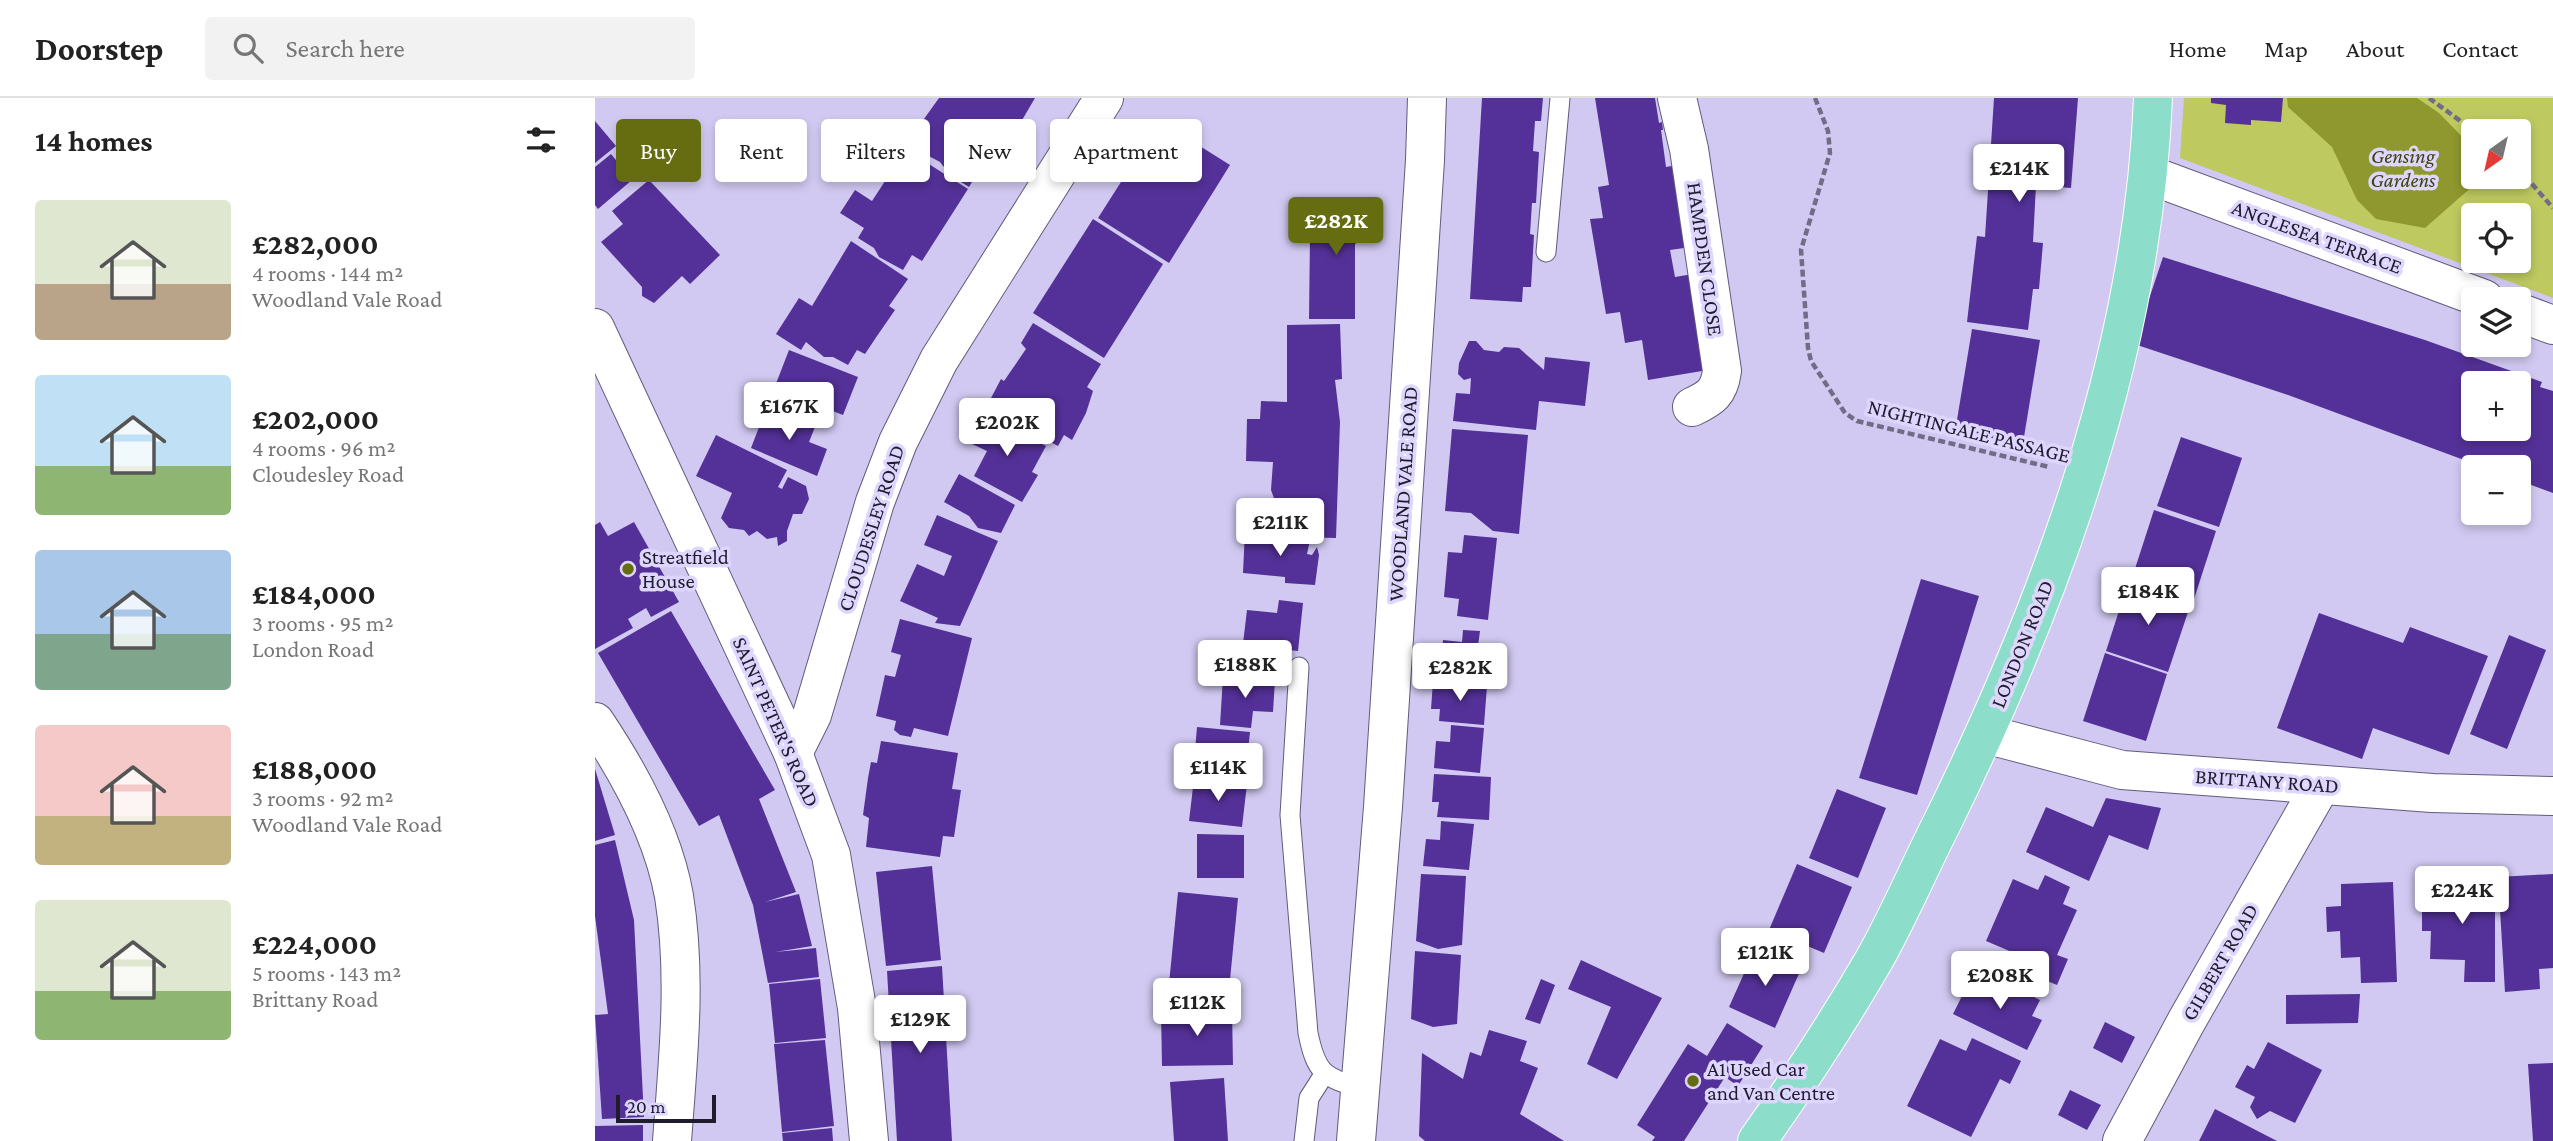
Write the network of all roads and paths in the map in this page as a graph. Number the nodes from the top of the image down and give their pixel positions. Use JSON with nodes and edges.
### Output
{"nodes":[{"id":1,"x":1104,"y":98,"type":"edge"},
{"id":2,"x":1427,"y":98,"type":"edge"},
{"id":3,"x":1560,"y":98,"type":"edge"},
{"id":4,"x":1677,"y":98,"type":"edge"},
{"id":5,"x":1815,"y":98,"type":"edge"},
{"id":6,"x":2153,"y":98,"type":"edge"},
{"id":7,"x":2429,"y":98,"type":"edge"},
{"id":8,"x":2461,"y":121,"type":"edge"},
{"id":9,"x":2150,"y":175,"type":"junction"},
{"id":10,"x":2531,"y":183,"type":"edge"},
{"id":11,"x":2553,"y":208,"type":"edge"},
{"id":12,"x":1546,"y":252,"type":"dead end"},
{"id":13,"x":2461,"y":290,"type":"edge"},
{"id":14,"x":2531,"y":317,"type":"edge"},
{"id":15,"x":2553,"y":325,"type":"edge"},
{"id":16,"x":595,"y":328,"type":"edge"},
{"id":17,"x":1692,"y":407,"type":"dead end"},
{"id":18,"x":2084,"y":475,"type":"junction"},
{"id":19,"x":1299,"y":667,"type":"dead end"},
{"id":20,"x":595,"y":722,"type":"edge"},
{"id":21,"x":1985,"y":734,"type":"junction"},
{"id":22,"x":793,"y":753,"type":"junction"},
{"id":23,"x":2321,"y":785,"type":"junction"},
{"id":24,"x":2553,"y":796,"type":"edge"},
{"id":25,"x":1325,"y":1073,"type":"junction"},
{"id":26,"x":1361,"y":1087,"type":"junction"},
{"id":27,"x":672,"y":1141,"type":"edge"},
{"id":28,"x":869,"y":1141,"type":"edge"},
{"id":29,"x":1304,"y":1141,"type":"edge"},
{"id":30,"x":1356,"y":1141,"type":"edge"},
{"id":31,"x":1757,"y":1141,"type":"edge"},
{"id":32,"x":2122,"y":1141,"type":"edge"}],
"edges":[{"from":1,"to":22,"type":"street","name":"CLOUDESLEY ROAD"},
{"from":2,"to":26,"type":"street","name":"WOODLAND VALE ROAD"},
{"from":3,"to":12,"type":"lane"},
{"from":4,"to":17,"type":"street","name":"HAMPDEN CLOSE"},
{"from":5,"to":18,"type":"path","name":"NIGHTINGALE PASSAGE"},
{"from":6,"to":9,"type":"main road","name":"LONDON ROAD"},
{"from":7,"to":8,"type":"path"},
{"from":9,"to":13,"type":"street","name":"ANGLESEA TERRACE"},
{"from":9,"to":18,"type":"main road","name":"LONDON ROAD"},
{"from":10,"to":11,"type":"path"},
{"from":14,"to":15,"type":"street"},
{"from":16,"to":22,"type":"street","name":"SAINT PETER'S ROAD"},
{"from":18,"to":21,"type":"main road","name":"LONDON ROAD"},
{"from":19,"to":25,"type":"lane"},
{"from":20,"to":27,"type":"street"},
{"from":21,"to":23,"type":"street","name":"BRITTANY ROAD"},
{"from":21,"to":31,"type":"main road","name":"LONDON ROAD"},
{"from":22,"to":28,"type":"street","name":"SAINT PETER'S ROAD"},
{"from":23,"to":24,"type":"street","name":"BRITTANY ROAD"},
{"from":23,"to":32,"type":"street","name":"GILBERT ROAD"},
{"from":25,"to":26,"type":"lane"},
{"from":25,"to":29,"type":"lane"},
{"from":26,"to":30,"type":"street","name":"WOODLAND VALE ROAD"}]}
